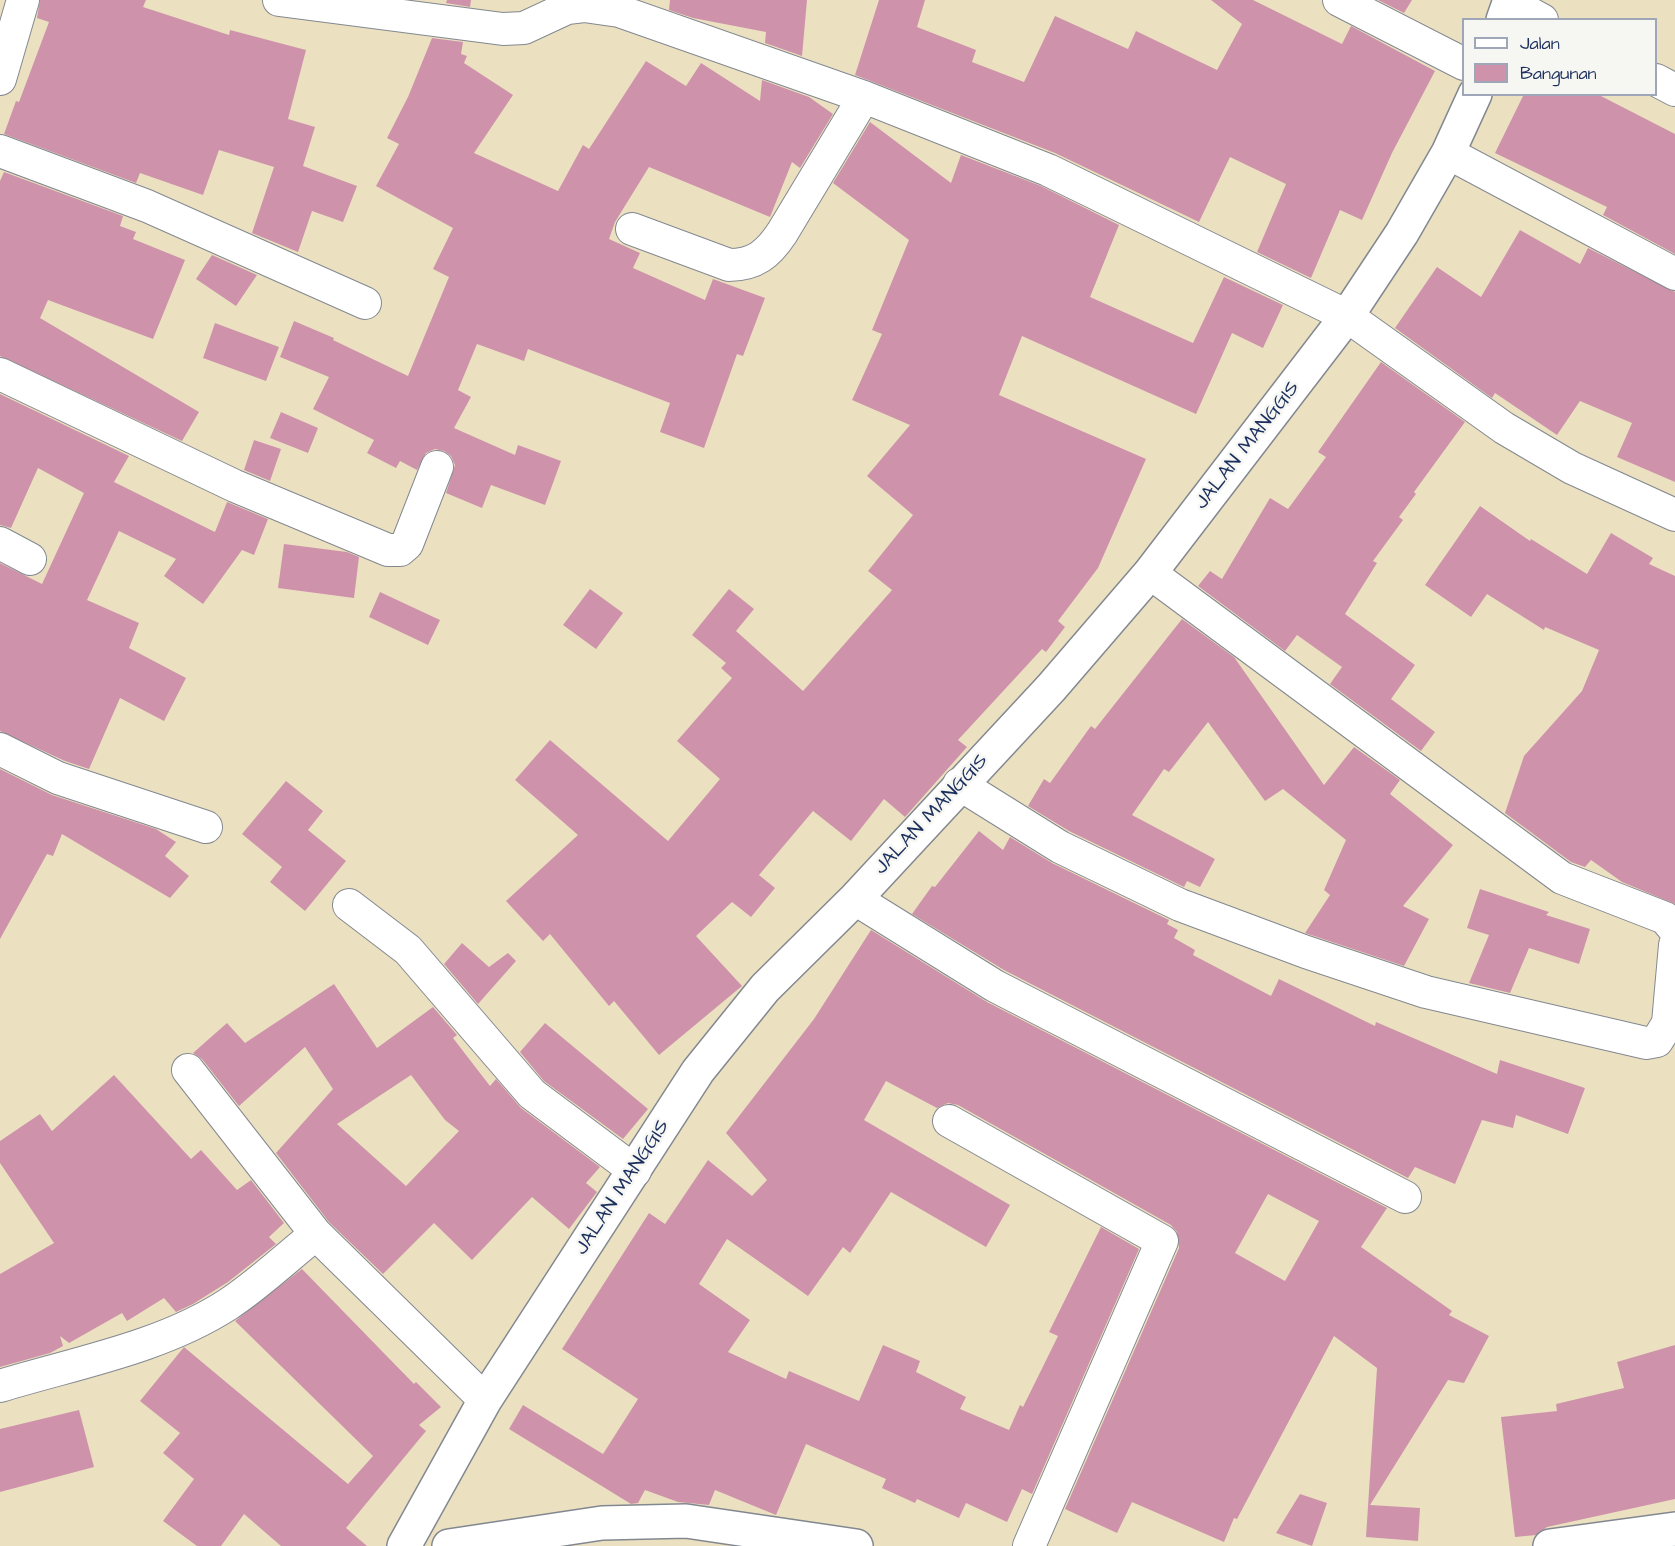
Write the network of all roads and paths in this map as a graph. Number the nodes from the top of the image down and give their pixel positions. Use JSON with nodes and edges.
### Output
{"nodes":[{"id":1,"x":24,"y":0,"type":"edge"},
{"id":2,"x":279,"y":0,"type":"edge"},
{"id":3,"x":1339,"y":0,"type":"edge"},
{"id":4,"x":1507,"y":7,"type":"edge"},
{"id":5,"x":1537,"y":18,"type":"edge"},
{"id":6,"x":1462,"y":63,"type":"edge"},
{"id":7,"x":0,"y":80,"type":"edge"},
{"id":8,"x":1657,"y":81,"type":"edge"},
{"id":9,"x":1675,"y":90,"type":"edge"},
{"id":10,"x":1474,"y":96,"type":"edge"},
{"id":11,"x":864,"y":97,"type":"junction"},
{"id":12,"x":0,"y":151,"type":"edge"},
{"id":13,"x":1448,"y":153,"type":"junction"},
{"id":14,"x":632,"y":229,"type":"dead end"},
{"id":15,"x":1675,"y":274,"type":"edge"},
{"id":16,"x":365,"y":303,"type":"dead end"},
{"id":17,"x":1347,"y":316,"type":"junction"},
{"id":18,"x":0,"y":374,"type":"edge"},
{"id":19,"x":437,"y":467,"type":"dead end"},
{"id":20,"x":1675,"y":515,"type":"edge"},
{"id":21,"x":0,"y":543,"type":"edge"},
{"id":22,"x":30,"y":559,"type":"dead end"},
{"id":23,"x":1150,"y":573,"type":"junction"},
{"id":24,"x":0,"y":749,"type":"edge"},
{"id":25,"x":959,"y":784,"type":"junction"},
{"id":26,"x":206,"y":828,"type":"dead end"},
{"id":27,"x":855,"y":899,"type":"junction"},
{"id":28,"x":350,"y":905,"type":"dead end"},
{"id":29,"x":1675,"y":930,"type":"edge"},
{"id":30,"x":1675,"y":945,"type":"edge"},
{"id":31,"x":188,"y":1070,"type":"dead end"},
{"id":32,"x":949,"y":1121,"type":"dead end"},
{"id":33,"x":635,"y":1171,"type":"junction"},
{"id":34,"x":1405,"y":1197,"type":"dead end"},
{"id":35,"x":316,"y":1234,"type":"junction"},
{"id":36,"x":0,"y":1386,"type":"edge"},
{"id":37,"x":485,"y":1400,"type":"junction"},
{"id":38,"x":1669,"y":1536,"type":"edge"},
{"id":39,"x":404,"y":1546,"type":"edge"},
{"id":40,"x":449,"y":1546,"type":"edge"},
{"id":41,"x":856,"y":1546,"type":"edge"},
{"id":42,"x":1029,"y":1546,"type":"edge"},
{"id":43,"x":1550,"y":1546,"type":"edge"}],
"edges":[{"from":1,"to":7,"type":"street"},
{"from":2,"to":11,"type":"street"},
{"from":3,"to":6,"type":"street"},
{"from":4,"to":5,"type":"street"},
{"from":8,"to":9,"type":"street"},
{"from":10,"to":13,"type":"street","name":"JALAN MANGGIS"},
{"from":11,"to":14,"type":"street"},
{"from":11,"to":17,"type":"street"},
{"from":12,"to":16,"type":"street"},
{"from":13,"to":15,"type":"street"},
{"from":13,"to":17,"type":"street","name":"JALAN MANGGIS"},
{"from":17,"to":20,"type":"street"},
{"from":17,"to":23,"type":"street","name":"JALAN MANGGIS"},
{"from":18,"to":19,"type":"street"},
{"from":21,"to":22,"type":"street"},
{"from":23,"to":25,"type":"street","name":"JALAN MANGGIS"},
{"from":23,"to":29,"type":"street"},
{"from":24,"to":26,"type":"street"},
{"from":25,"to":27,"type":"street","name":"JALAN MANGGIS"},
{"from":25,"to":30,"type":"street"},
{"from":27,"to":33,"type":"street","name":"JALAN MANGGIS"},
{"from":27,"to":34,"type":"street"},
{"from":28,"to":33,"type":"street"},
{"from":31,"to":35,"type":"street"},
{"from":32,"to":42,"type":"street"},
{"from":33,"to":37,"type":"street","name":"JALAN MANGGIS"},
{"from":35,"to":36,"type":"street"},
{"from":35,"to":37,"type":"street"},
{"from":37,"to":39,"type":"street","name":"JALAN MANGGIS"},
{"from":38,"to":43,"type":"street"},
{"from":40,"to":41,"type":"street"}]}
